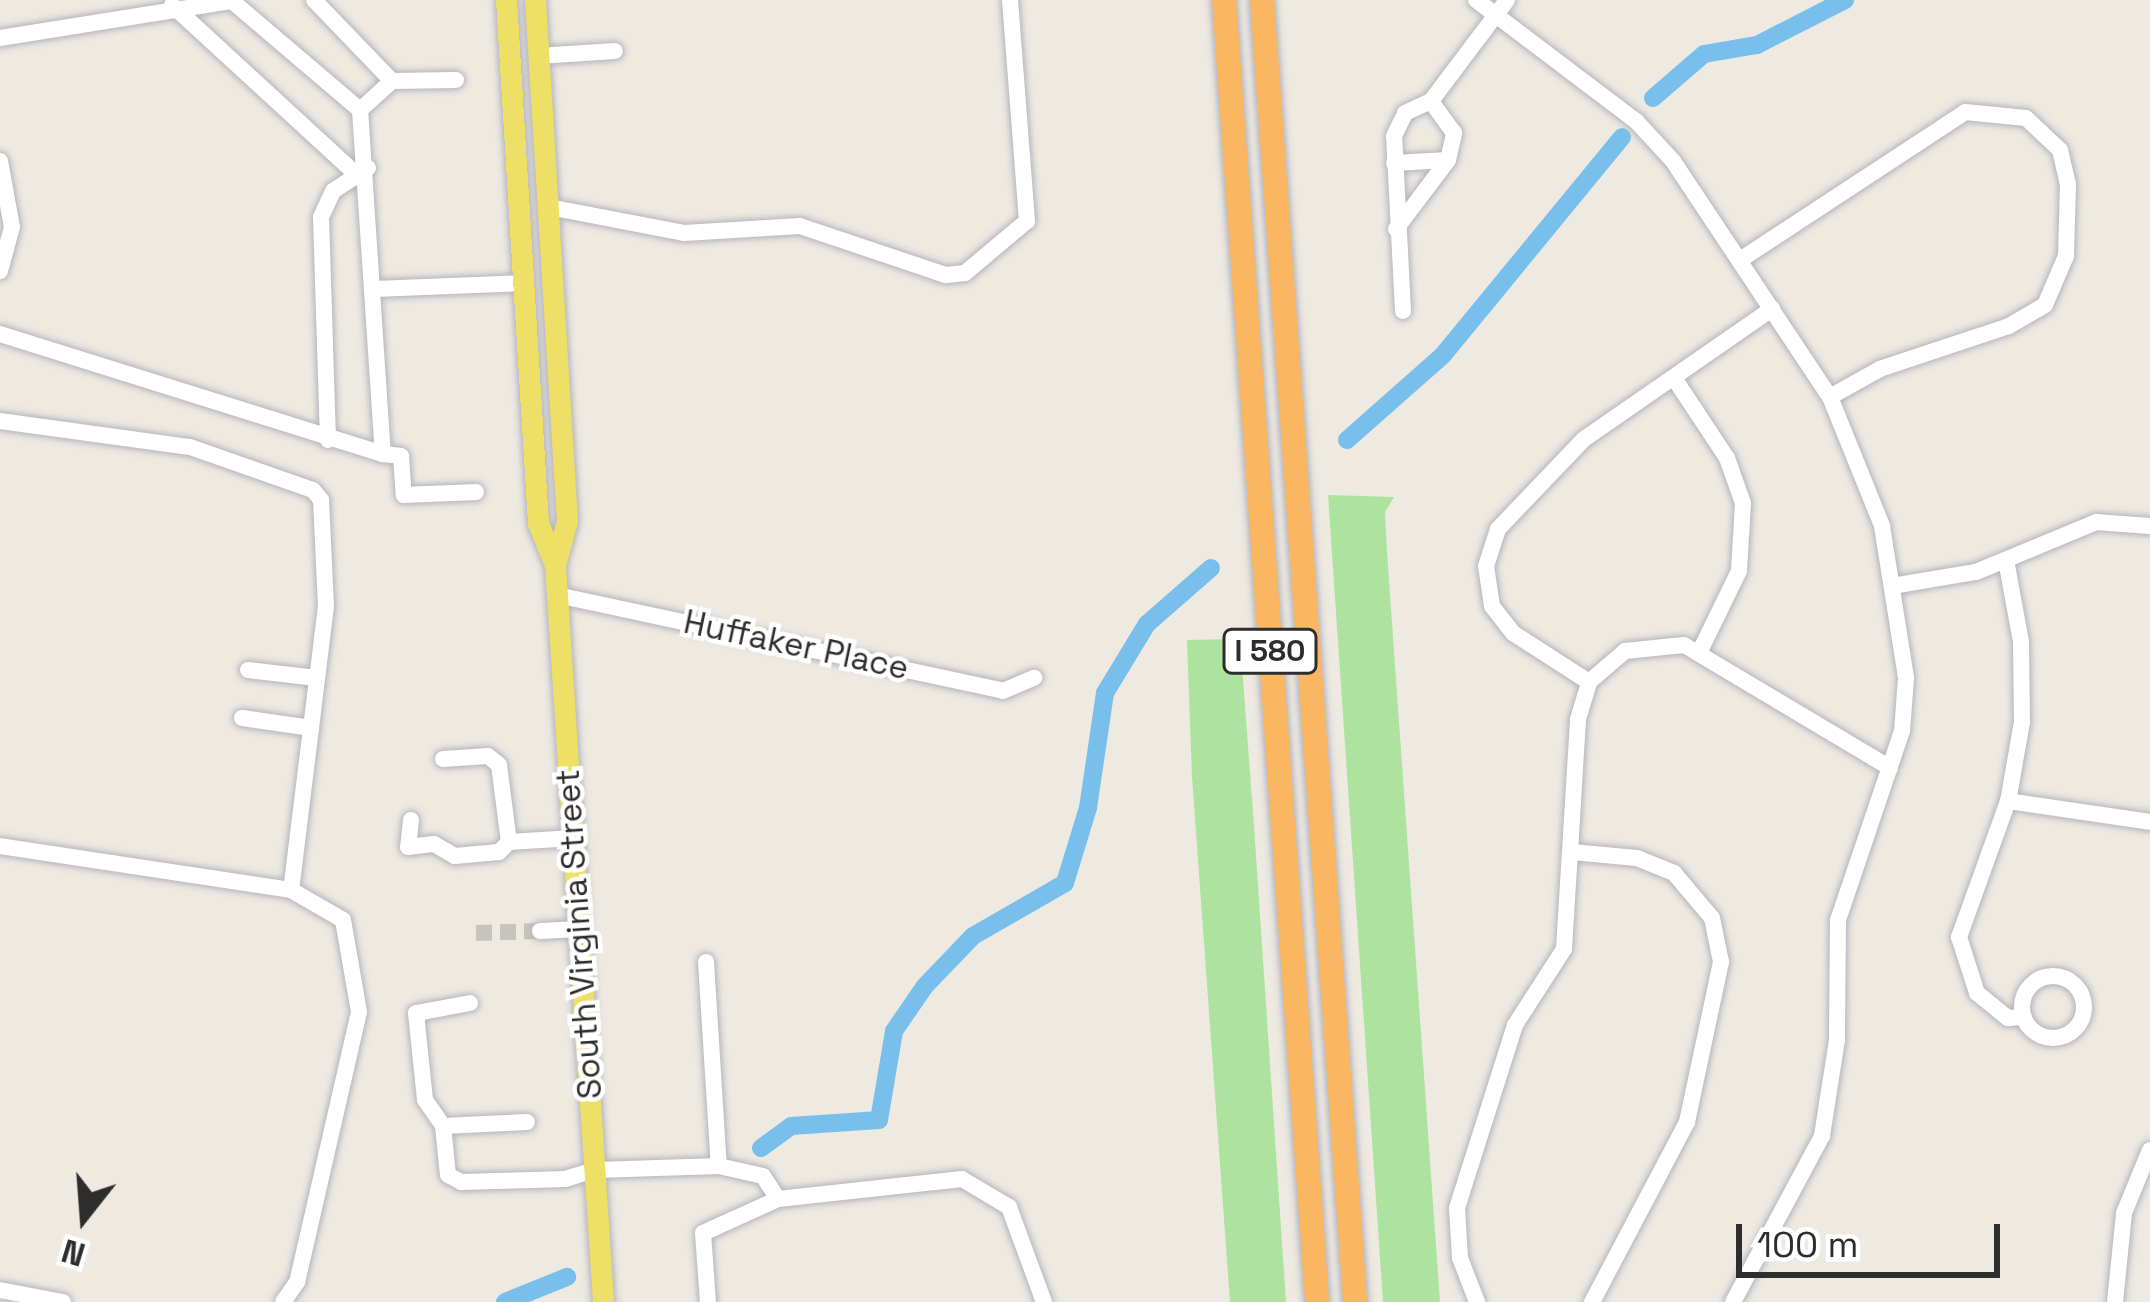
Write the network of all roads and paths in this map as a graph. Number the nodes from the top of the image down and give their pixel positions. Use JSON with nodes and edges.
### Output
{"nodes":[{"id":1,"x":235,"y":0,"type":"edge"},
{"id":2,"x":314,"y":0,"type":"edge"},
{"id":3,"x":506,"y":0,"type":"edge"},
{"id":4,"x":537,"y":0,"type":"edge"},
{"id":5,"x":1010,"y":0,"type":"edge"},
{"id":6,"x":1224,"y":0,"type":"edge"},
{"id":7,"x":1262,"y":0,"type":"edge"},
{"id":8,"x":1476,"y":0,"type":"edge"},
{"id":9,"x":172,"y":5,"type":"junction"},
{"id":10,"x":1501,"y":7,"type":"edge"},
{"id":11,"x":0,"y":38,"type":"edge"},
{"id":12,"x":538,"y":46,"type":"junction"},
{"id":13,"x":615,"y":51,"type":"dead end"},
{"id":14,"x":456,"y":80,"type":"dead end"},
{"id":15,"x":392,"y":81,"type":"junction"},
{"id":16,"x":1431,"y":101,"type":"junction"},
{"id":17,"x":360,"y":110,"type":"junction"},
{"id":18,"x":1448,"y":160,"type":"junction"},
{"id":19,"x":1394,"y":163,"type":"junction"},
{"id":20,"x":1,"y":169,"type":"edge"},
{"id":21,"x":362,"y":171,"type":"junction"},
{"id":22,"x":549,"y":207,"type":"junction"},
{"id":23,"x":1396,"y":229,"type":"junction"},
{"id":24,"x":1740,"y":260,"type":"junction"},
{"id":25,"x":0,"y":271,"type":"edge"},
{"id":26,"x":524,"y":283,"type":"junction"},
{"id":27,"x":376,"y":289,"type":"junction"},
{"id":28,"x":1772,"y":309,"type":"junction"},
{"id":29,"x":1403,"y":311,"type":"dead end"},
{"id":30,"x":0,"y":334,"type":"edge"},
{"id":31,"x":1674,"y":377,"type":"junction"},
{"id":32,"x":1830,"y":397,"type":"junction"},
{"id":33,"x":0,"y":421,"type":"edge"},
{"id":34,"x":328,"y":440,"type":"junction"},
{"id":35,"x":383,"y":454,"type":"junction"},
{"id":36,"x":476,"y":492,"type":"dead end"},
{"id":37,"x":2150,"y":526,"type":"edge"},
{"id":38,"x":2006,"y":560,"type":"junction"},
{"id":39,"x":555,"y":566,"type":"junction"},
{"id":40,"x":1892,"y":586,"type":"junction"},
{"id":41,"x":557,"y":595,"type":"junction"},
{"id":42,"x":1700,"y":651,"type":"junction"},
{"id":43,"x":248,"y":670,"type":"dead end"},
{"id":44,"x":317,"y":678,"type":"junction"},
{"id":45,"x":1034,"y":678,"type":"dead end"},
{"id":46,"x":1589,"y":682,"type":"junction"},
{"id":47,"x":242,"y":718,"type":"dead end"},
{"id":48,"x":311,"y":728,"type":"junction"},
{"id":49,"x":443,"y":759,"type":"dead end"},
{"id":50,"x":1890,"y":768,"type":"junction"},
{"id":51,"x":2008,"y":801,"type":"junction"},
{"id":52,"x":411,"y":820,"type":"dead end"},
{"id":53,"x":2150,"y":822,"type":"edge"},
{"id":54,"x":574,"y":838,"type":"junction"},
{"id":55,"x":509,"y":842,"type":"junction"},
{"id":56,"x":0,"y":846,"type":"edge"},
{"id":57,"x":1572,"y":852,"type":"junction"},
{"id":58,"x":291,"y":890,"type":"junction"},
{"id":59,"x":580,"y":929,"type":"junction"},
{"id":60,"x":540,"y":931,"type":"tunnel mouth"},
{"id":61,"x":706,"y":962,"type":"dead end"},
{"id":62,"x":470,"y":1003,"type":"dead end"},
{"id":63,"x":2024,"y":1017,"type":"dead end"},
{"id":64,"x":527,"y":1122,"type":"dead end"},
{"id":65,"x":443,"y":1126,"type":"junction"},
{"id":66,"x":2150,"y":1150,"type":"edge"},
{"id":67,"x":719,"y":1166,"type":"junction"},
{"id":68,"x":595,"y":1170,"type":"junction"},
{"id":69,"x":778,"y":1198,"type":"junction"},
{"id":70,"x":0,"y":1290,"type":"edge"},
{"id":71,"x":64,"y":1302,"type":"edge"},
{"id":72,"x":283,"y":1302,"type":"edge"},
{"id":73,"x":603,"y":1302,"type":"edge"},
{"id":74,"x":708,"y":1302,"type":"edge"},
{"id":75,"x":1044,"y":1302,"type":"edge"},
{"id":76,"x":1317,"y":1302,"type":"edge"},
{"id":77,"x":1354,"y":1302,"type":"edge"},
{"id":78,"x":1477,"y":1302,"type":"edge"},
{"id":79,"x":1592,"y":1302,"type":"edge"},
{"id":80,"x":1733,"y":1302,"type":"edge"},
{"id":81,"x":2115,"y":1302,"type":"edge"}],
"edges":[{"from":1,"to":9,"type":"street"},
{"from":1,"to":17,"type":"street"},
{"from":2,"to":15,"type":"street"},
{"from":3,"to":26,"type":"main road","name":"South Virginia Street"},
{"from":4,"to":12,"type":"main road","name":"South Virginia Street"},
{"from":5,"to":22,"type":"street"},
{"from":6,"to":76,"type":"highway","number":"I 580"},
{"from":7,"to":77,"type":"highway","number":"I 580"},
{"from":8,"to":10,"type":"street"},
{"from":9,"to":11,"type":"street"},
{"from":9,"to":21,"type":"street"},
{"from":10,"to":16,"type":"street"},
{"from":10,"to":24,"type":"street"},
{"from":12,"to":13,"type":"street"},
{"from":12,"to":22,"type":"main road","name":"South Virginia Street"},
{"from":14,"to":15,"type":"street"},
{"from":15,"to":17,"type":"street"},
{"from":16,"to":18,"type":"street"},
{"from":16,"to":19,"type":"street"},
{"from":17,"to":21,"type":"street"},
{"from":18,"to":19,"type":"street"},
{"from":18,"to":23,"type":"street"},
{"from":19,"to":23,"type":"street"},
{"from":20,"to":25,"type":"street"},
{"from":21,"to":27,"type":"street"},
{"from":21,"to":34,"type":"street"},
{"from":22,"to":39,"type":"main road","name":"South Virginia Street"},
{"from":23,"to":29,"type":"street"},
{"from":24,"to":28,"type":"street"},
{"from":24,"to":32,"type":"street"},
{"from":26,"to":27,"type":"street"},
{"from":26,"to":39,"type":"main road","name":"South Virginia Street"},
{"from":27,"to":35,"type":"street"},
{"from":28,"to":31,"type":"street"},
{"from":28,"to":32,"type":"street"},
{"from":30,"to":34,"type":"street"},
{"from":31,"to":42,"type":"street"},
{"from":31,"to":46,"type":"street"},
{"from":32,"to":40,"type":"street"},
{"from":33,"to":44,"type":"street"},
{"from":34,"to":35,"type":"street"},
{"from":35,"to":36,"type":"street"},
{"from":37,"to":38,"type":"street"},
{"from":38,"to":40,"type":"street"},
{"from":38,"to":51,"type":"street"},
{"from":39,"to":41,"type":"main road","name":"South Virginia Street"},
{"from":40,"to":50,"type":"street"},
{"from":41,"to":45,"type":"street","name":"Huffaker Place"},
{"from":41,"to":54,"type":"main road","name":"South Virginia Street"},
{"from":42,"to":46,"type":"street"},
{"from":42,"to":50,"type":"street"},
{"from":43,"to":44,"type":"street"},
{"from":44,"to":48,"type":"street"},
{"from":46,"to":57,"type":"street"},
{"from":47,"to":48,"type":"street"},
{"from":48,"to":58,"type":"street"},
{"from":49,"to":55,"type":"street"},
{"from":50,"to":80,"type":"street"},
{"from":51,"to":53,"type":"street"},
{"from":51,"to":63,"type":"street"},
{"from":52,"to":55,"type":"street"},
{"from":54,"to":55,"type":"street"},
{"from":54,"to":59,"type":"main road","name":"South Virginia Street"},
{"from":56,"to":58,"type":"street"},
{"from":57,"to":78,"type":"street"},
{"from":57,"to":79,"type":"street"},
{"from":58,"to":72,"type":"street"},
{"from":59,"to":60,"type":"street"},
{"from":59,"to":68,"type":"main road","name":"South Virginia Street"},
{"from":61,"to":67,"type":"street"},
{"from":62,"to":65,"type":"street"},
{"from":64,"to":65,"type":"street"},
{"from":65,"to":68,"type":"street"},
{"from":66,"to":81,"type":"street"},
{"from":67,"to":68,"type":"street"},
{"from":67,"to":69,"type":"street"},
{"from":68,"to":73,"type":"main road","name":"South Virginia Street"},
{"from":69,"to":74,"type":"street"},
{"from":69,"to":75,"type":"street"},
{"from":70,"to":71,"type":"street"}]}
